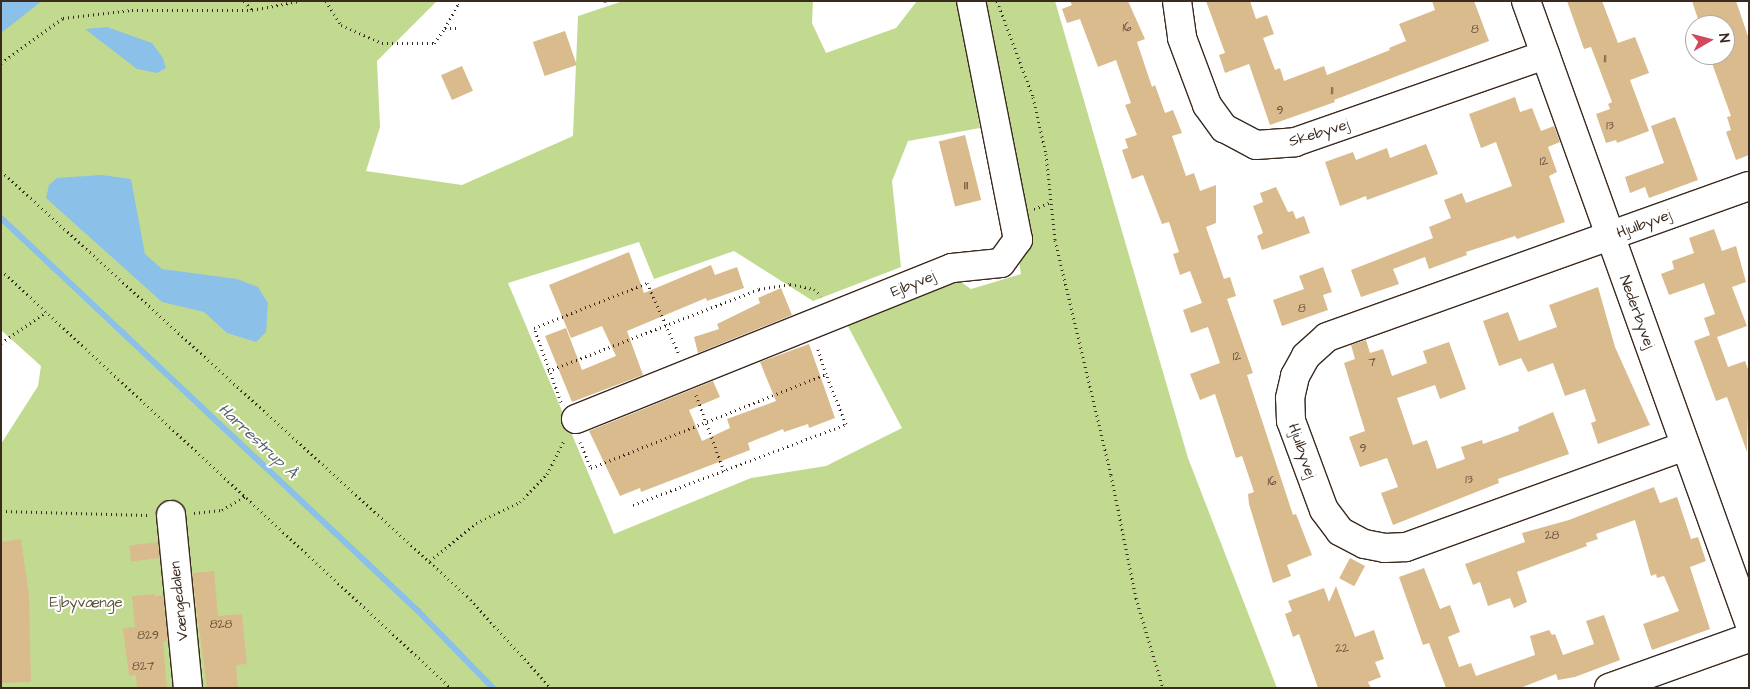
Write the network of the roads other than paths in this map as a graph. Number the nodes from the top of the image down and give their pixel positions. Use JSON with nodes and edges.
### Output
{"nodes":[{"id":1,"x":971,"y":1,"type":"edge"},
{"id":2,"x":1177,"y":1,"type":"edge"},
{"id":3,"x":1526,"y":1,"type":"edge"},
{"id":4,"x":1545,"y":55,"type":"junction"},
{"id":5,"x":1749,"y":186,"type":"edge"},
{"id":6,"x":1609,"y":236,"type":"junction"},
{"id":7,"x":574,"y":422,"type":"road end"},
{"id":8,"x":1686,"y":446,"type":"junction"},
{"id":9,"x":171,"y":515,"type":"road end"},
{"id":10,"x":1749,"y":622,"type":"edge"},
{"id":11,"x":1749,"y":638,"type":"edge"},
{"id":12,"x":188,"y":688,"type":"edge"},
{"id":13,"x":1609,"y":688,"type":"edge"}],
"edges":[{"from":1,"to":7,"type":"street","name":"Ejbyvej"},
{"from":2,"to":4,"type":"street","name":"Skebyvej"},
{"from":3,"to":4,"type":"street","name":"Nederbyvej"},
{"from":4,"to":6,"type":"street","name":"Nederbyvej"},
{"from":5,"to":6,"type":"street","name":"Hjulbyvej"},
{"from":6,"to":8,"type":"street","name":"Nederbyvej"},
{"from":6,"to":8,"type":"street","name":"Hjulbyvej"},
{"from":8,"to":10,"type":"street","name":"Nederbyvej"},
{"from":9,"to":12,"type":"street","name":"Vængedalen"},
{"from":11,"to":13,"type":"street"}]}
